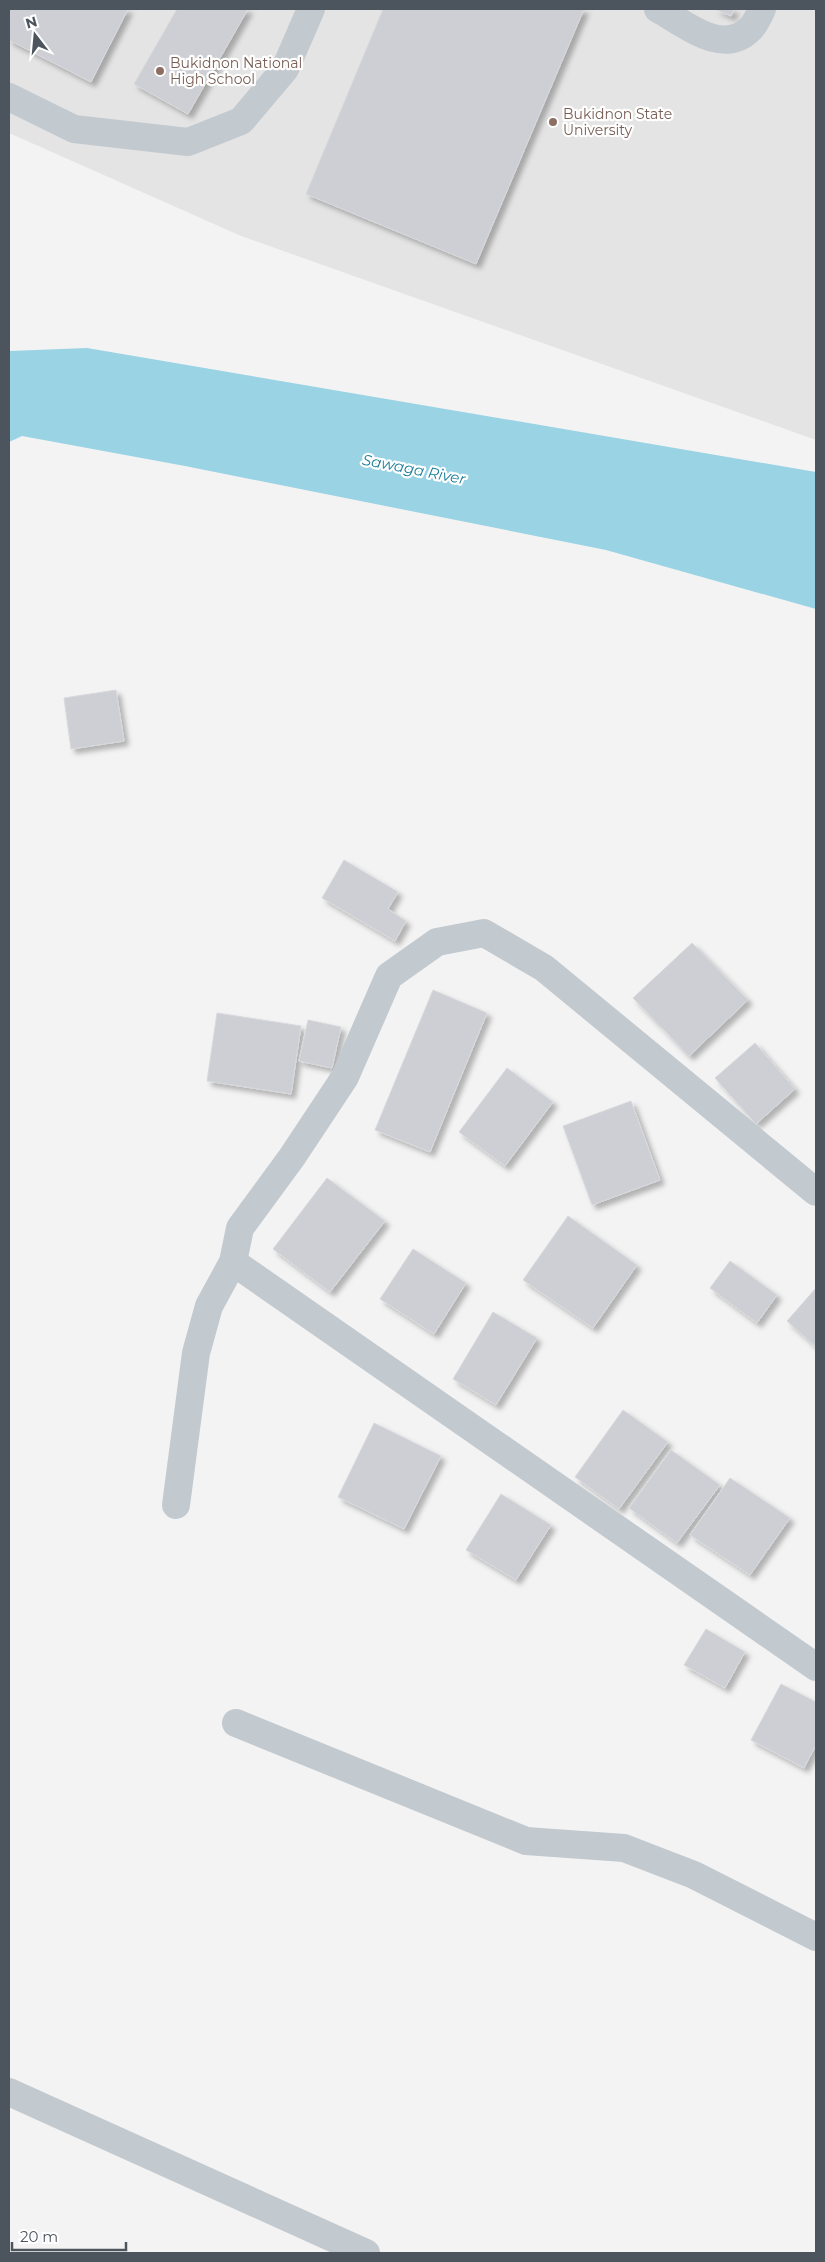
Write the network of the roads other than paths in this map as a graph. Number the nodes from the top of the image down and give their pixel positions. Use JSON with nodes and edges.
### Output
{"nodes":[{"id":1,"x":311,"y":9,"type":"edge"},
{"id":2,"x":658,"y":9,"type":"edge"},
{"id":3,"x":762,"y":9,"type":"edge"},
{"id":4,"x":9,"y":97,"type":"edge"},
{"id":5,"x":816,"y":1192,"type":"edge"},
{"id":6,"x":233,"y":1262,"type":"junction"},
{"id":7,"x":176,"y":1505,"type":"dead end"},
{"id":8,"x":816,"y":1667,"type":"edge"},
{"id":9,"x":236,"y":1723,"type":"dead end"},
{"id":10,"x":816,"y":1937,"type":"edge"},
{"id":11,"x":9,"y":2092,"type":"edge"},
{"id":12,"x":366,"y":2253,"type":"edge"}],
"edges":[{"from":1,"to":4,"type":"street"},
{"from":2,"to":3,"type":"street"},
{"from":5,"to":6,"type":"street"},
{"from":6,"to":7,"type":"street"},
{"from":6,"to":8,"type":"street"},
{"from":9,"to":10,"type":"street"},
{"from":11,"to":12,"type":"street"}]}
